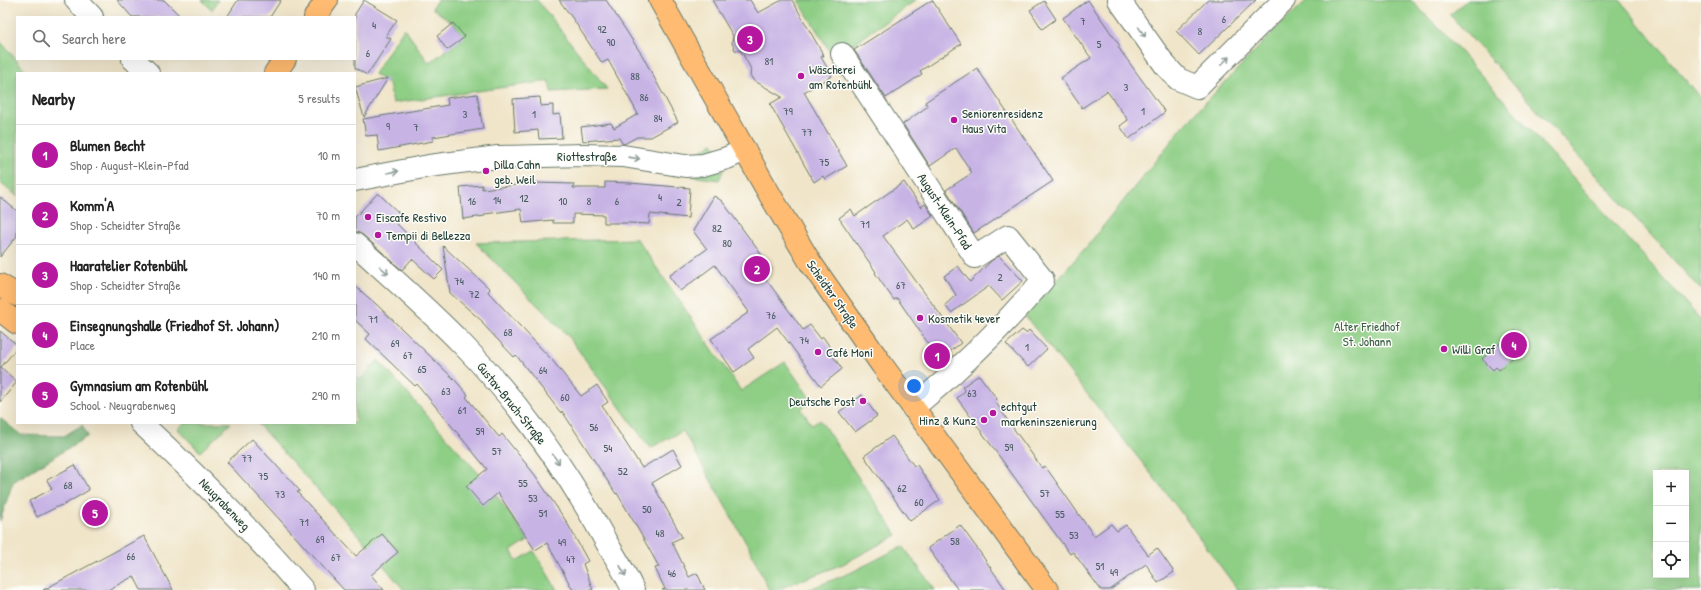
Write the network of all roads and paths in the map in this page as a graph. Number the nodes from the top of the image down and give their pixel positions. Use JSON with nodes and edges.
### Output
{"nodes":[{"id":1,"x":76,"y":0,"type":"edge"},
{"id":2,"x":327,"y":0,"type":"edge"},
{"id":3,"x":660,"y":0,"type":"edge"},
{"id":4,"x":1120,"y":0,"type":"edge"},
{"id":5,"x":1284,"y":0,"type":"edge"},
{"id":6,"x":91,"y":16,"type":"edge"},
{"id":7,"x":316,"y":16,"type":"edge"},
{"id":8,"x":842,"y":54,"type":"dead end"},
{"id":9,"x":134,"y":60,"type":"edge"},
{"id":10,"x":284,"y":60,"type":"edge"},
{"id":11,"x":147,"y":72,"type":"edge"},
{"id":12,"x":276,"y":72,"type":"edge"},
{"id":13,"x":745,"y":150,"type":"junction"},
{"id":14,"x":356,"y":180,"type":"edge"},
{"id":15,"x":356,"y":245,"type":"edge"},
{"id":16,"x":0,"y":285,"type":"edge"},
{"id":17,"x":16,"y":295,"type":"edge"},
{"id":18,"x":0,"y":310,"type":"edge"},
{"id":19,"x":16,"y":321,"type":"edge"},
{"id":20,"x":914,"y":408,"type":"junction"},
{"id":21,"x":142,"y":424,"type":"edge"},
{"id":22,"x":303,"y":590,"type":"edge"},
{"id":23,"x":633,"y":590,"type":"edge"},
{"id":24,"x":1047,"y":590,"type":"edge"}],
"edges":[{"from":1,"to":6,"type":"street"},
{"from":2,"to":7,"type":"main road"},
{"from":3,"to":13,"type":"main road","name":"Scheidter Straße"},
{"from":4,"to":5,"type":"street","one_way":true},
{"from":8,"to":20,"type":"street","name":"August-Klein-Pfad"},
{"from":9,"to":11,"type":"street"},
{"from":10,"to":12,"type":"main road"},
{"from":14,"to":13,"type":"street","name":"Riottestraße","one_way":true},
{"from":13,"to":20,"type":"main road","name":"Scheidter Straße"},
{"from":15,"to":23,"type":"street","name":"Gustav-Bruch-Straße","one_way":true},
{"from":16,"to":17,"type":"main road"},
{"from":18,"to":19,"type":"main road"},
{"from":20,"to":24,"type":"main road","name":"Scheidter Straße"},
{"from":21,"to":22,"type":"street","name":"Neugrabenweg"}]}
